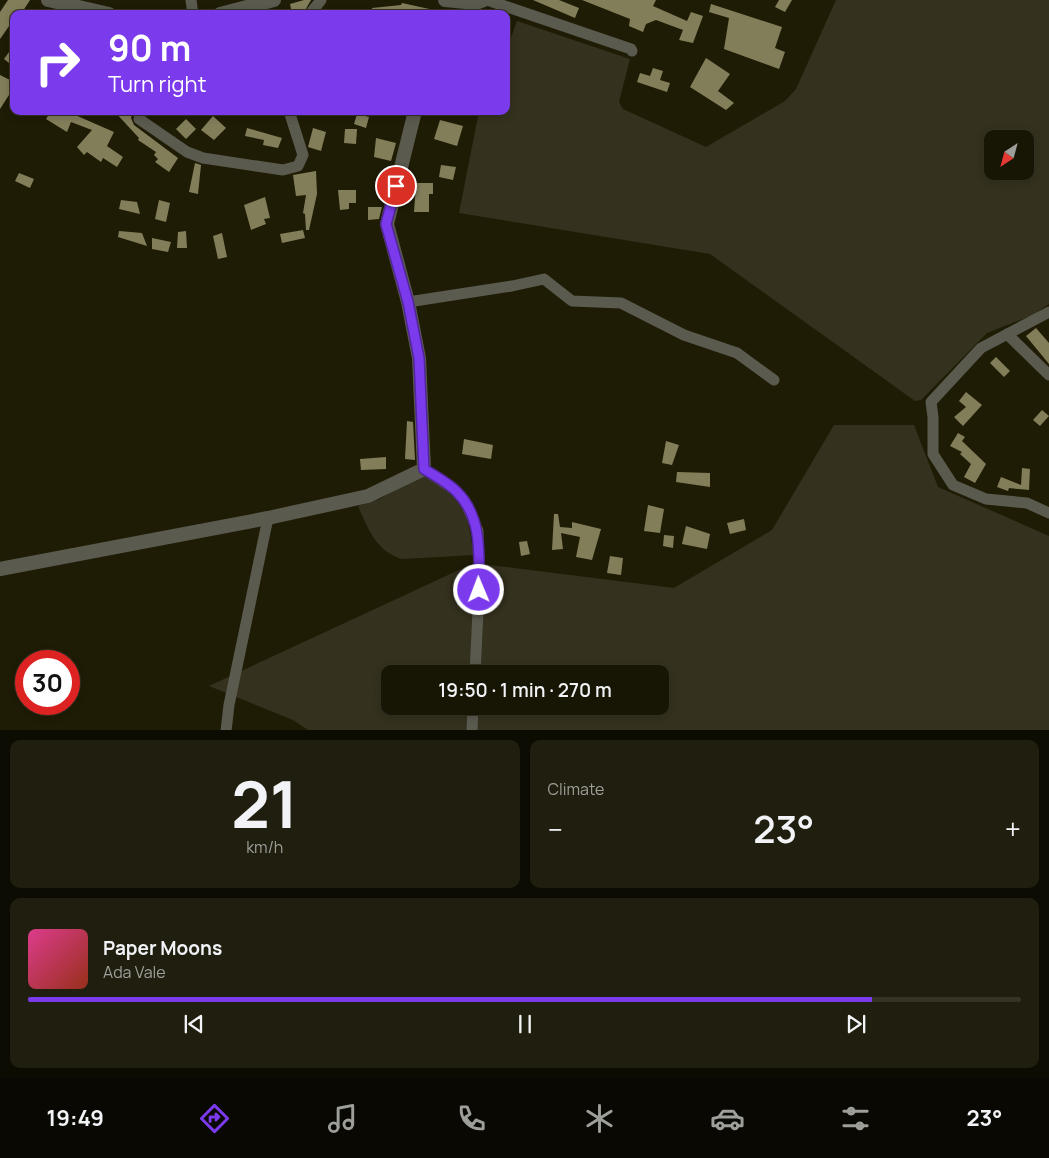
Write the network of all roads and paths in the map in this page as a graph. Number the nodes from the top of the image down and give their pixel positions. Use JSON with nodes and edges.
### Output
{"nodes":[{"id":1,"x":48,"y":0,"type":"edge"},
{"id":2,"x":274,"y":0,"type":"edge"},
{"id":3,"x":445,"y":0,"type":"edge"},
{"id":4,"x":485,"y":0,"type":"edge"},
{"id":5,"x":466,"y":8,"type":"edge"},
{"id":6,"x":92,"y":10,"type":"edge"},
{"id":7,"x":235,"y":10,"type":"edge"},
{"id":8,"x":632,"y":51,"type":"dead end"},
{"id":9,"x":139,"y":115,"type":"edge"},
{"id":10,"x":290,"y":115,"type":"edge"},
{"id":11,"x":414,"y":115,"type":"edge"},
{"id":12,"x":408,"y":302,"type":"junction"},
{"id":13,"x":1049,"y":312,"type":"edge"},
{"id":14,"x":1007,"y":334,"type":"junction"},
{"id":15,"x":1049,"y":375,"type":"edge"},
{"id":16,"x":774,"y":380,"type":"dead end"},
{"id":17,"x":424,"y":469,"type":"junction"},
{"id":18,"x":1049,"y":513,"type":"edge"},
{"id":19,"x":268,"y":518,"type":"junction"},
{"id":20,"x":0,"y":569,"type":"edge"},
{"id":21,"x":475,"y":665,"type":"edge"},
{"id":22,"x":473,"y":715,"type":"edge"},
{"id":23,"x":226,"y":730,"type":"edge"},
{"id":24,"x":472,"y":730,"type":"edge"}],
"edges":[{"from":1,"to":6,"type":"street"},
{"from":2,"to":7,"type":"street"},
{"from":3,"to":5,"type":"street"},
{"from":4,"to":5,"type":"street"},
{"from":4,"to":8,"type":"street"},
{"from":9,"to":10,"type":"street"},
{"from":11,"to":12,"type":"street"},
{"from":12,"to":16,"type":"street"},
{"from":12,"to":17,"type":"street"},
{"from":13,"to":14,"type":"street"},
{"from":14,"to":15,"type":"street"},
{"from":14,"to":18,"type":"street"},
{"from":17,"to":19,"type":"street"},
{"from":17,"to":21,"type":"street"},
{"from":19,"to":20,"type":"street"},
{"from":19,"to":23,"type":"street"},
{"from":22,"to":24,"type":"street"}]}
